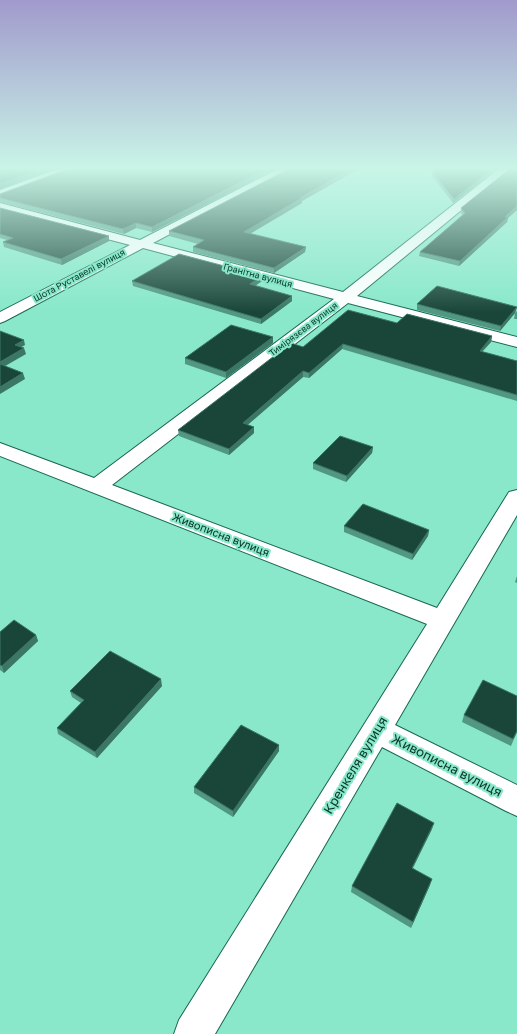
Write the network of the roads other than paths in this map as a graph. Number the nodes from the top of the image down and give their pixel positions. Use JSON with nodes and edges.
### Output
{"nodes":[{"id":1,"x":35,"y":216,"type":"edge"},
{"id":2,"x":193,"y":216,"type":"edge"},
{"id":3,"x":446,"y":216,"type":"edge"},
{"id":4,"x":139,"y":244,"type":"junction"},
{"id":5,"x":345,"y":298,"type":"junction"},
{"id":6,"x":0,"y":318,"type":"edge"},
{"id":7,"x":517,"y":342,"type":"edge"},
{"id":8,"x":0,"y":449,"type":"edge"},
{"id":9,"x":97,"y":486,"type":"junction"},
{"id":10,"x":517,"y":497,"type":"edge"},
{"id":11,"x":443,"y":620,"type":"junction"},
{"id":12,"x":377,"y":730,"type":"junction"},
{"id":13,"x":517,"y":801,"type":"edge"},
{"id":14,"x":193,"y":1034,"type":"edge"}],
"edges":[{"from":1,"to":4,"type":"street","name":"Гранітна вулиця"},
{"from":2,"to":4,"type":"street","name":"Шота Руставелі вулиця"},
{"from":3,"to":5,"type":"street","name":"Тимірязєва вулиця"},
{"from":4,"to":5,"type":"street","name":"Гранітна вулиця"},
{"from":4,"to":6,"type":"street","name":"Шота Руставелі вулиця"},
{"from":5,"to":7,"type":"street","name":"Гранітна вулиця"},
{"from":5,"to":9,"type":"street","name":"Тимірязєва вулиця"},
{"from":8,"to":9,"type":"street","name":"Живописна вулиця"},
{"from":9,"to":11,"type":"street","name":"Живописна вулиця"},
{"from":10,"to":11,"type":"street","name":"Кренкеля вулиця"},
{"from":11,"to":12,"type":"street","name":"Кренкеля вулиця"},
{"from":12,"to":13,"type":"street","name":"Живописна вулиця"},
{"from":12,"to":14,"type":"street","name":"Кренкеля вулиця"}]}
